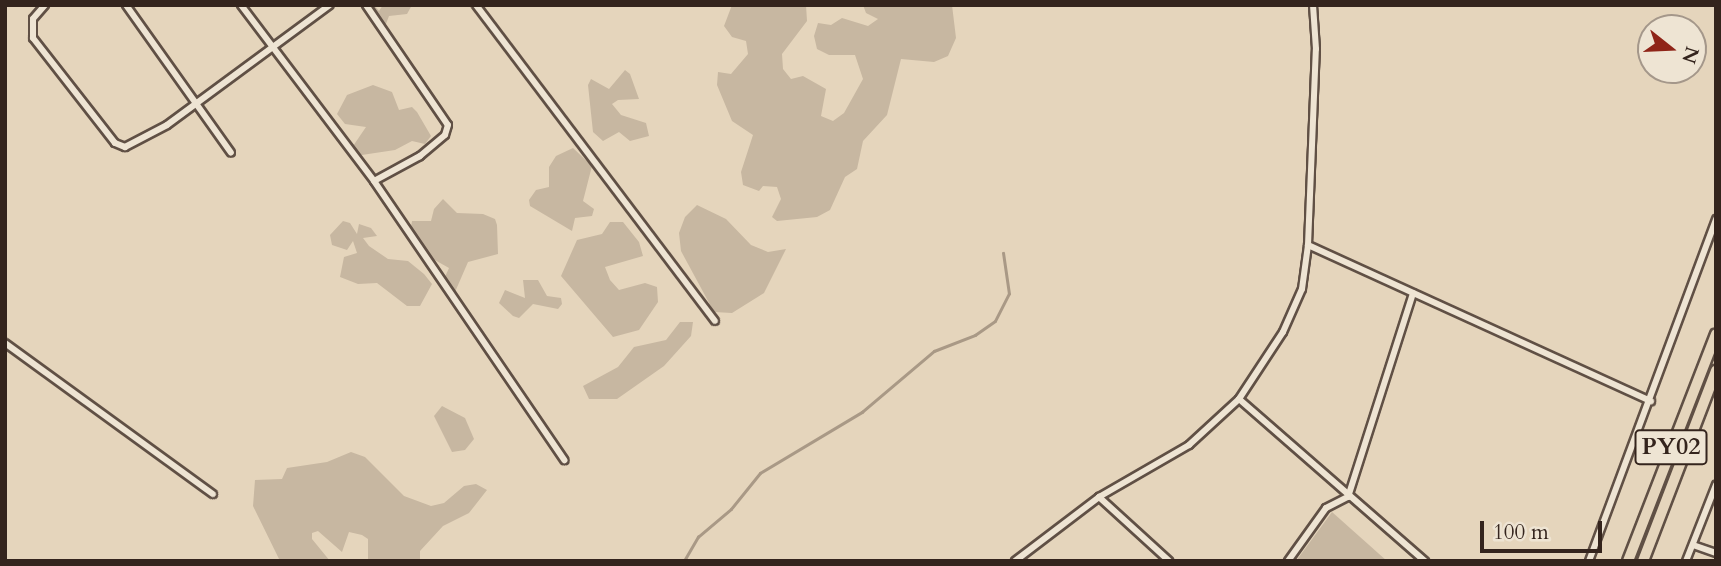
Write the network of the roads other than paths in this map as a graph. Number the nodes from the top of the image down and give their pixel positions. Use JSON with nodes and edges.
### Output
{"nodes":[{"id":1,"x":45,"y":5,"type":"edge"},
{"id":2,"x":126,"y":5,"type":"edge"},
{"id":3,"x":241,"y":5,"type":"edge"},
{"id":4,"x":330,"y":5,"type":"edge"},
{"id":5,"x":366,"y":5,"type":"edge"},
{"id":6,"x":476,"y":5,"type":"edge"},
{"id":7,"x":1312,"y":5,"type":"edge"},
{"id":8,"x":271,"y":49,"type":"junction"},
{"id":9,"x":196,"y":104,"type":"junction"},
{"id":10,"x":231,"y":153,"type":"dead end"},
{"id":11,"x":374,"y":181,"type":"junction"},
{"id":12,"x":1716,"y":219,"type":"edge"},
{"id":13,"x":1308,"y":245,"type":"junction"},
{"id":14,"x":1413,"y":293,"type":"junction"},
{"id":15,"x":715,"y":321,"type":"dead end"},
{"id":16,"x":1716,"y":334,"type":"edge"},
{"id":17,"x":5,"y":343,"type":"edge"},
{"id":18,"x":1716,"y":371,"type":"edge"},
{"id":19,"x":1239,"y":399,"type":"junction"},
{"id":20,"x":1651,"y":401,"type":"junction"},
{"id":21,"x":564,"y":460,"type":"dead end"},
{"id":22,"x":1716,"y":485,"type":"edge"},
{"id":23,"x":213,"y":494,"type":"dead end"},
{"id":24,"x":1099,"y":497,"type":"junction"},
{"id":25,"x":1348,"y":497,"type":"junction"},
{"id":26,"x":1693,"y":544,"type":"junction"},
{"id":27,"x":1716,"y":553,"type":"edge"},
{"id":28,"x":1015,"y":561,"type":"edge"},
{"id":29,"x":1169,"y":561,"type":"edge"},
{"id":30,"x":1288,"y":561,"type":"edge"},
{"id":31,"x":1426,"y":561,"type":"edge"},
{"id":32,"x":1589,"y":561,"type":"edge"},
{"id":33,"x":1628,"y":561,"type":"edge"},
{"id":34,"x":1643,"y":561,"type":"edge"},
{"id":35,"x":1686,"y":561,"type":"edge"}],
"edges":[{"from":1,"to":9,"type":"street"},
{"from":2,"to":9,"type":"street"},
{"from":3,"to":8,"type":"street"},
{"from":4,"to":8,"type":"street"},
{"from":5,"to":11,"type":"street"},
{"from":6,"to":15,"type":"street"},
{"from":7,"to":13,"type":"street"},
{"from":8,"to":9,"type":"street"},
{"from":8,"to":11,"type":"street"},
{"from":9,"to":10,"type":"street"},
{"from":11,"to":21,"type":"street"},
{"from":12,"to":20,"type":"street"},
{"from":13,"to":14,"type":"street"},
{"from":13,"to":19,"type":"street"},
{"from":14,"to":20,"type":"street"},
{"from":14,"to":25,"type":"street"},
{"from":16,"to":33,"type":"highway","number":"PY02"},
{"from":17,"to":23,"type":"street"},
{"from":18,"to":34,"type":"highway","number":"PY02"},
{"from":19,"to":24,"type":"street"},
{"from":19,"to":25,"type":"street"},
{"from":20,"to":32,"type":"street"},
{"from":22,"to":26,"type":"street"},
{"from":24,"to":28,"type":"street"},
{"from":24,"to":29,"type":"street"},
{"from":25,"to":30,"type":"street"},
{"from":25,"to":31,"type":"street"},
{"from":26,"to":27,"type":"street"},
{"from":26,"to":35,"type":"street"}]}
